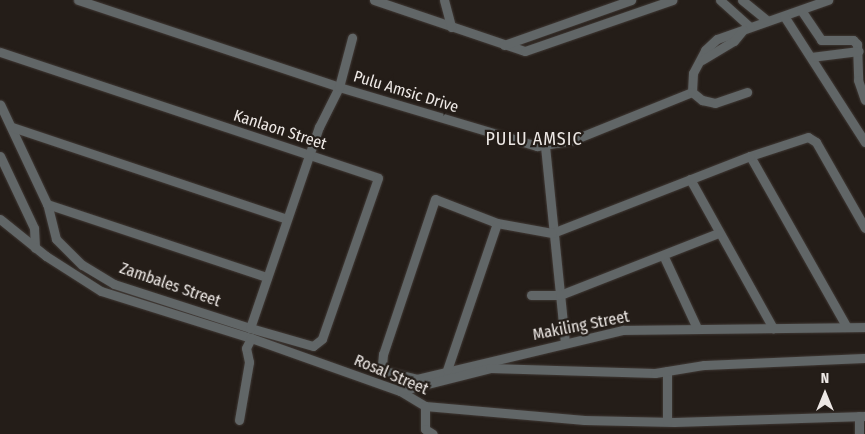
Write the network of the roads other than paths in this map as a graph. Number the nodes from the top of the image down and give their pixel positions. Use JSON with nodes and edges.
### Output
{"nodes":[{"id":1,"x":78,"y":0,"type":"edge"},
{"id":2,"x":374,"y":0,"type":"edge"},
{"id":3,"x":444,"y":0,"type":"edge"},
{"id":4,"x":631,"y":0,"type":"edge"},
{"id":5,"x":672,"y":0,"type":"edge"},
{"id":6,"x":742,"y":0,"type":"edge"},
{"id":7,"x":828,"y":0,"type":"edge"},
{"id":8,"x":722,"y":1,"type":"edge"},
{"id":9,"x":801,"y":10,"type":"junction"},
{"id":10,"x":784,"y":16,"type":"junction"},
{"id":11,"x":767,"y":20,"type":"junction"},
{"id":12,"x":451,"y":27,"type":"junction"},
{"id":13,"x":747,"y":29,"type":"junction"},
{"id":14,"x":352,"y":38,"type":"dead end"},
{"id":15,"x":504,"y":45,"type":"junction"},
{"id":16,"x":859,"y":51,"type":"junction"},
{"id":17,"x":0,"y":52,"type":"edge"},
{"id":18,"x":811,"y":57,"type":"junction"},
{"id":19,"x":339,"y":87,"type":"junction"},
{"id":20,"x":692,"y":92,"type":"junction"},
{"id":21,"x":747,"y":92,"type":"dead end"},
{"id":22,"x":865,"y":100,"type":"edge"},
{"id":23,"x":0,"y":104,"type":"edge"},
{"id":24,"x":12,"y":126,"type":"junction"},
{"id":25,"x":865,"y":142,"type":"edge"},
{"id":26,"x":545,"y":146,"type":"junction"},
{"id":27,"x":309,"y":155,"type":"junction"},
{"id":28,"x":0,"y":156,"type":"edge"},
{"id":29,"x":750,"y":156,"type":"junction"},
{"id":30,"x":690,"y":179,"type":"junction"},
{"id":31,"x":47,"y":204,"type":"junction"},
{"id":32,"x":287,"y":218,"type":"junction"},
{"id":33,"x":0,"y":219,"type":"edge"},
{"id":34,"x":497,"y":223,"type":"junction"},
{"id":35,"x":865,"y":228,"type":"edge"},
{"id":36,"x":552,"y":233,"type":"junction"},
{"id":37,"x":718,"y":233,"type":"junction"},
{"id":38,"x":35,"y":248,"type":"junction"},
{"id":39,"x":664,"y":257,"type":"junction"},
{"id":40,"x":266,"y":276,"type":"junction"},
{"id":41,"x":531,"y":295,"type":"dead end"},
{"id":42,"x":560,"y":295,"type":"junction"},
{"id":43,"x":846,"y":326,"type":"junction"},
{"id":44,"x":865,"y":327,"type":"edge"},
{"id":45,"x":250,"y":328,"type":"junction"},
{"id":46,"x":698,"y":328,"type":"junction"},
{"id":47,"x":773,"y":328,"type":"junction"},
{"id":48,"x":251,"y":338,"type":"junction"},
{"id":49,"x":565,"y":342,"type":"junction"},
{"id":50,"x":313,"y":346,"type":"joint"},
{"id":51,"x":865,"y":358,"type":"edge"},
{"id":52,"x":447,"y":370,"type":"junction"},
{"id":53,"x":667,"y":371,"type":"junction"},
{"id":54,"x":400,"y":391,"type":"junction"},
{"id":55,"x":426,"y":406,"type":"junction"},
{"id":56,"x":862,"y":416,"type":"edge"},
{"id":57,"x":240,"y":420,"type":"dead end"},
{"id":58,"x":667,"y":422,"type":"junction"},
{"id":59,"x":432,"y":434,"type":"edge"},
{"id":60,"x":859,"y":434,"type":"edge"}],
"edges":[{"from":1,"to":19,"type":"street","name":"Pulu Amsic Drive"},
{"from":2,"to":12,"type":"street"},
{"from":3,"to":12,"type":"street"},
{"from":4,"to":15,"type":"street"},
{"from":5,"to":15,"type":"street"},
{"from":6,"to":11,"type":"street"},
{"from":7,"to":9,"type":"street"},
{"from":8,"to":13,"type":"street"},
{"from":9,"to":10,"type":"street"},
{"from":9,"to":16,"type":"street"},
{"from":10,"to":11,"type":"street"},
{"from":10,"to":18,"type":"street"},
{"from":11,"to":13,"type":"street"},
{"from":12,"to":15,"type":"street"},
{"from":13,"to":20,"type":"street"},
{"from":14,"to":19,"type":"street"},
{"from":16,"to":18,"type":"street"},
{"from":16,"to":22,"type":"street"},
{"from":17,"to":27,"type":"street","name":"Kanlaon Street"},
{"from":18,"to":25,"type":"street"},
{"from":19,"to":26,"type":"street","name":"Pulu Amsic Drive"},
{"from":19,"to":27,"type":"street"},
{"from":20,"to":21,"type":"street"},
{"from":20,"to":26,"type":"street","name":"Pulu Amsic Drive"},
{"from":23,"to":24,"type":"street","name":"Zambales Street"},
{"from":24,"to":31,"type":"street","name":"Zambales Street"},
{"from":24,"to":32,"type":"street"},
{"from":26,"to":36,"type":"street"},
{"from":27,"to":32,"type":"street"},
{"from":27,"to":50,"type":"street","name":"Kanlaon Street"},
{"from":28,"to":38,"type":"street"},
{"from":29,"to":30,"type":"street"},
{"from":29,"to":35,"type":"street"},
{"from":29,"to":43,"type":"street"},
{"from":30,"to":36,"type":"street"},
{"from":30,"to":37,"type":"street"},
{"from":31,"to":40,"type":"street"},
{"from":31,"to":45,"type":"street","name":"Zambales Street"},
{"from":32,"to":40,"type":"street"},
{"from":33,"to":38,"type":"street","name":"Rosal Street"},
{"from":34,"to":36,"type":"street"},
{"from":34,"to":52,"type":"street"},
{"from":34,"to":52,"type":"street","name":"Makiling Street"},
{"from":36,"to":42,"type":"street"},
{"from":37,"to":39,"type":"street"},
{"from":37,"to":47,"type":"street"},
{"from":38,"to":48,"type":"street","name":"Rosal Street"},
{"from":39,"to":42,"type":"street"},
{"from":39,"to":46,"type":"street"},
{"from":40,"to":45,"type":"street"},
{"from":41,"to":42,"type":"street"},
{"from":42,"to":49,"type":"street"},
{"from":43,"to":44,"type":"street","name":"Makiling Street"},
{"from":43,"to":47,"type":"street","name":"Makiling Street"},
{"from":45,"to":50,"type":"street","name":"Zambales Street"},
{"from":46,"to":47,"type":"street","name":"Makiling Street"},
{"from":46,"to":49,"type":"street","name":"Makiling Street"},
{"from":48,"to":54,"type":"street","name":"Rosal Street"},
{"from":48,"to":57,"type":"street"},
{"from":49,"to":52,"type":"street","name":"Makiling Street"},
{"from":51,"to":53,"type":"street"},
{"from":53,"to":54,"type":"street"},
{"from":53,"to":58,"type":"street"},
{"from":54,"to":55,"type":"street","name":"Rosal Street"},
{"from":55,"to":58,"type":"street","name":"Rosal Street"},
{"from":55,"to":59,"type":"street"},
{"from":56,"to":58,"type":"street","name":"Rosal Street"},
{"from":56,"to":60,"type":"street"}]}
